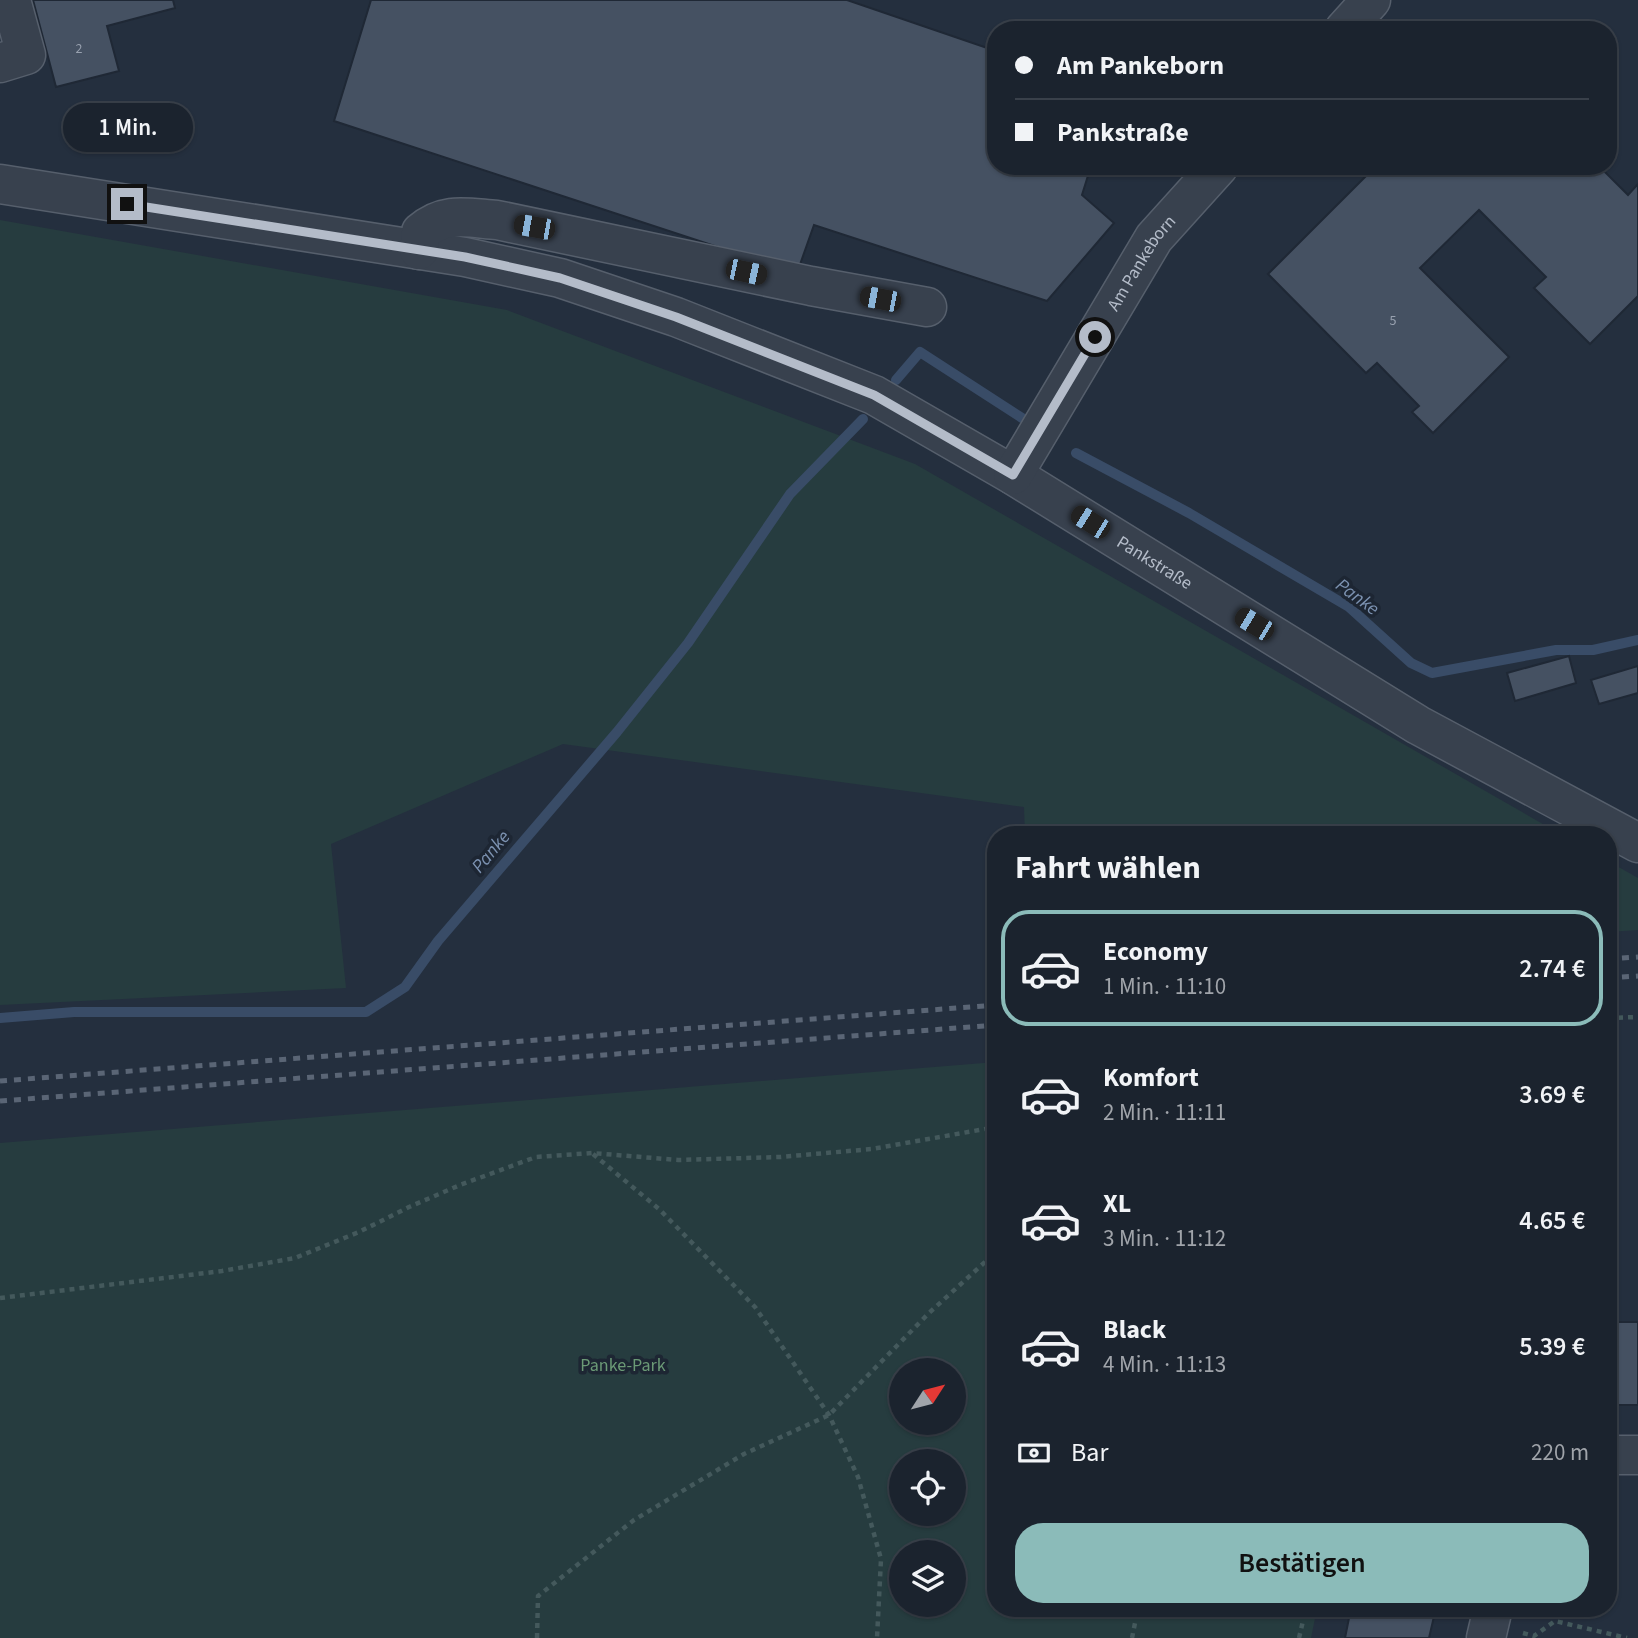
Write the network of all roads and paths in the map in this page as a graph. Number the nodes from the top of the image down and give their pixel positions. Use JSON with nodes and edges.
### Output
{"nodes":[{"id":1,"x":11,"y":0,"type":"edge"},
{"id":2,"x":1371,"y":0,"type":"edge"},
{"id":3,"x":1352,"y":21,"type":"edge"},
{"id":4,"x":0,"y":63,"type":"edge"},
{"id":5,"x":1211,"y":175,"type":"edge"},
{"id":6,"x":0,"y":184,"type":"edge"},
{"id":7,"x":419,"y":250,"type":"junction"},
{"id":8,"x":696,"y":261,"type":"junction"},
{"id":9,"x":927,"y":307,"type":"dead end"},
{"id":10,"x":676,"y":317,"type":"junction"},
{"id":11,"x":1013,"y":475,"type":"junction"},
{"id":12,"x":1606,"y":826,"type":"edge"},
{"id":13,"x":1617,"y":832,"type":"edge"},
{"id":14,"x":1638,"y":843,"type":"edge"},
{"id":15,"x":1638,"y":1017,"type":"edge"},
{"id":16,"x":1617,"y":1018,"type":"edge"},
{"id":17,"x":987,"y":1129,"type":"edge"},
{"id":18,"x":593,"y":1153,"type":"junction"},
{"id":19,"x":987,"y":1260,"type":"edge"},
{"id":20,"x":0,"y":1298,"type":"edge"},
{"id":21,"x":829,"y":1415,"type":"junction"},
{"id":22,"x":1617,"y":1455,"type":"edge"},
{"id":23,"x":1638,"y":1455,"type":"edge"},
{"id":24,"x":1136,"y":1617,"type":"edge"},
{"id":25,"x":1304,"y":1617,"type":"edge"},
{"id":26,"x":1491,"y":1617,"type":"edge"},
{"id":27,"x":1534,"y":1636,"type":"dead end"},
{"id":28,"x":537,"y":1638,"type":"edge"},
{"id":29,"x":877,"y":1638,"type":"edge"},
{"id":30,"x":1132,"y":1638,"type":"edge"},
{"id":31,"x":1299,"y":1638,"type":"edge"},
{"id":32,"x":1486,"y":1638,"type":"edge"},
{"id":33,"x":1627,"y":1638,"type":"edge"}],
"edges":[{"from":1,"to":4,"type":"street"},
{"from":2,"to":3,"type":"street"},
{"from":5,"to":11,"type":"street","name":"Am Pankeborn"},
{"from":6,"to":7,"type":"street","name":"Pankstraße"},
{"from":7,"to":8,"type":"street"},
{"from":7,"to":10,"type":"street","name":"Pankstraße"},
{"from":8,"to":9,"type":"street"},
{"from":8,"to":10,"type":"street"},
{"from":10,"to":11,"type":"street","name":"Pankstraße"},
{"from":11,"to":12,"type":"street","name":"Pankstraße"},
{"from":13,"to":14,"type":"street","name":"Pankstraße"},
{"from":15,"to":16,"type":"path"},
{"from":17,"to":18,"type":"path"},
{"from":18,"to":20,"type":"path"},
{"from":18,"to":21,"type":"path"},
{"from":19,"to":21,"type":"path"},
{"from":21,"to":28,"type":"path"},
{"from":21,"to":29,"type":"path"},
{"from":22,"to":23,"type":"street"},
{"from":24,"to":30,"type":"path"},
{"from":25,"to":31,"type":"path"},
{"from":26,"to":32,"type":"street"},
{"from":27,"to":33,"type":"path"}]}
